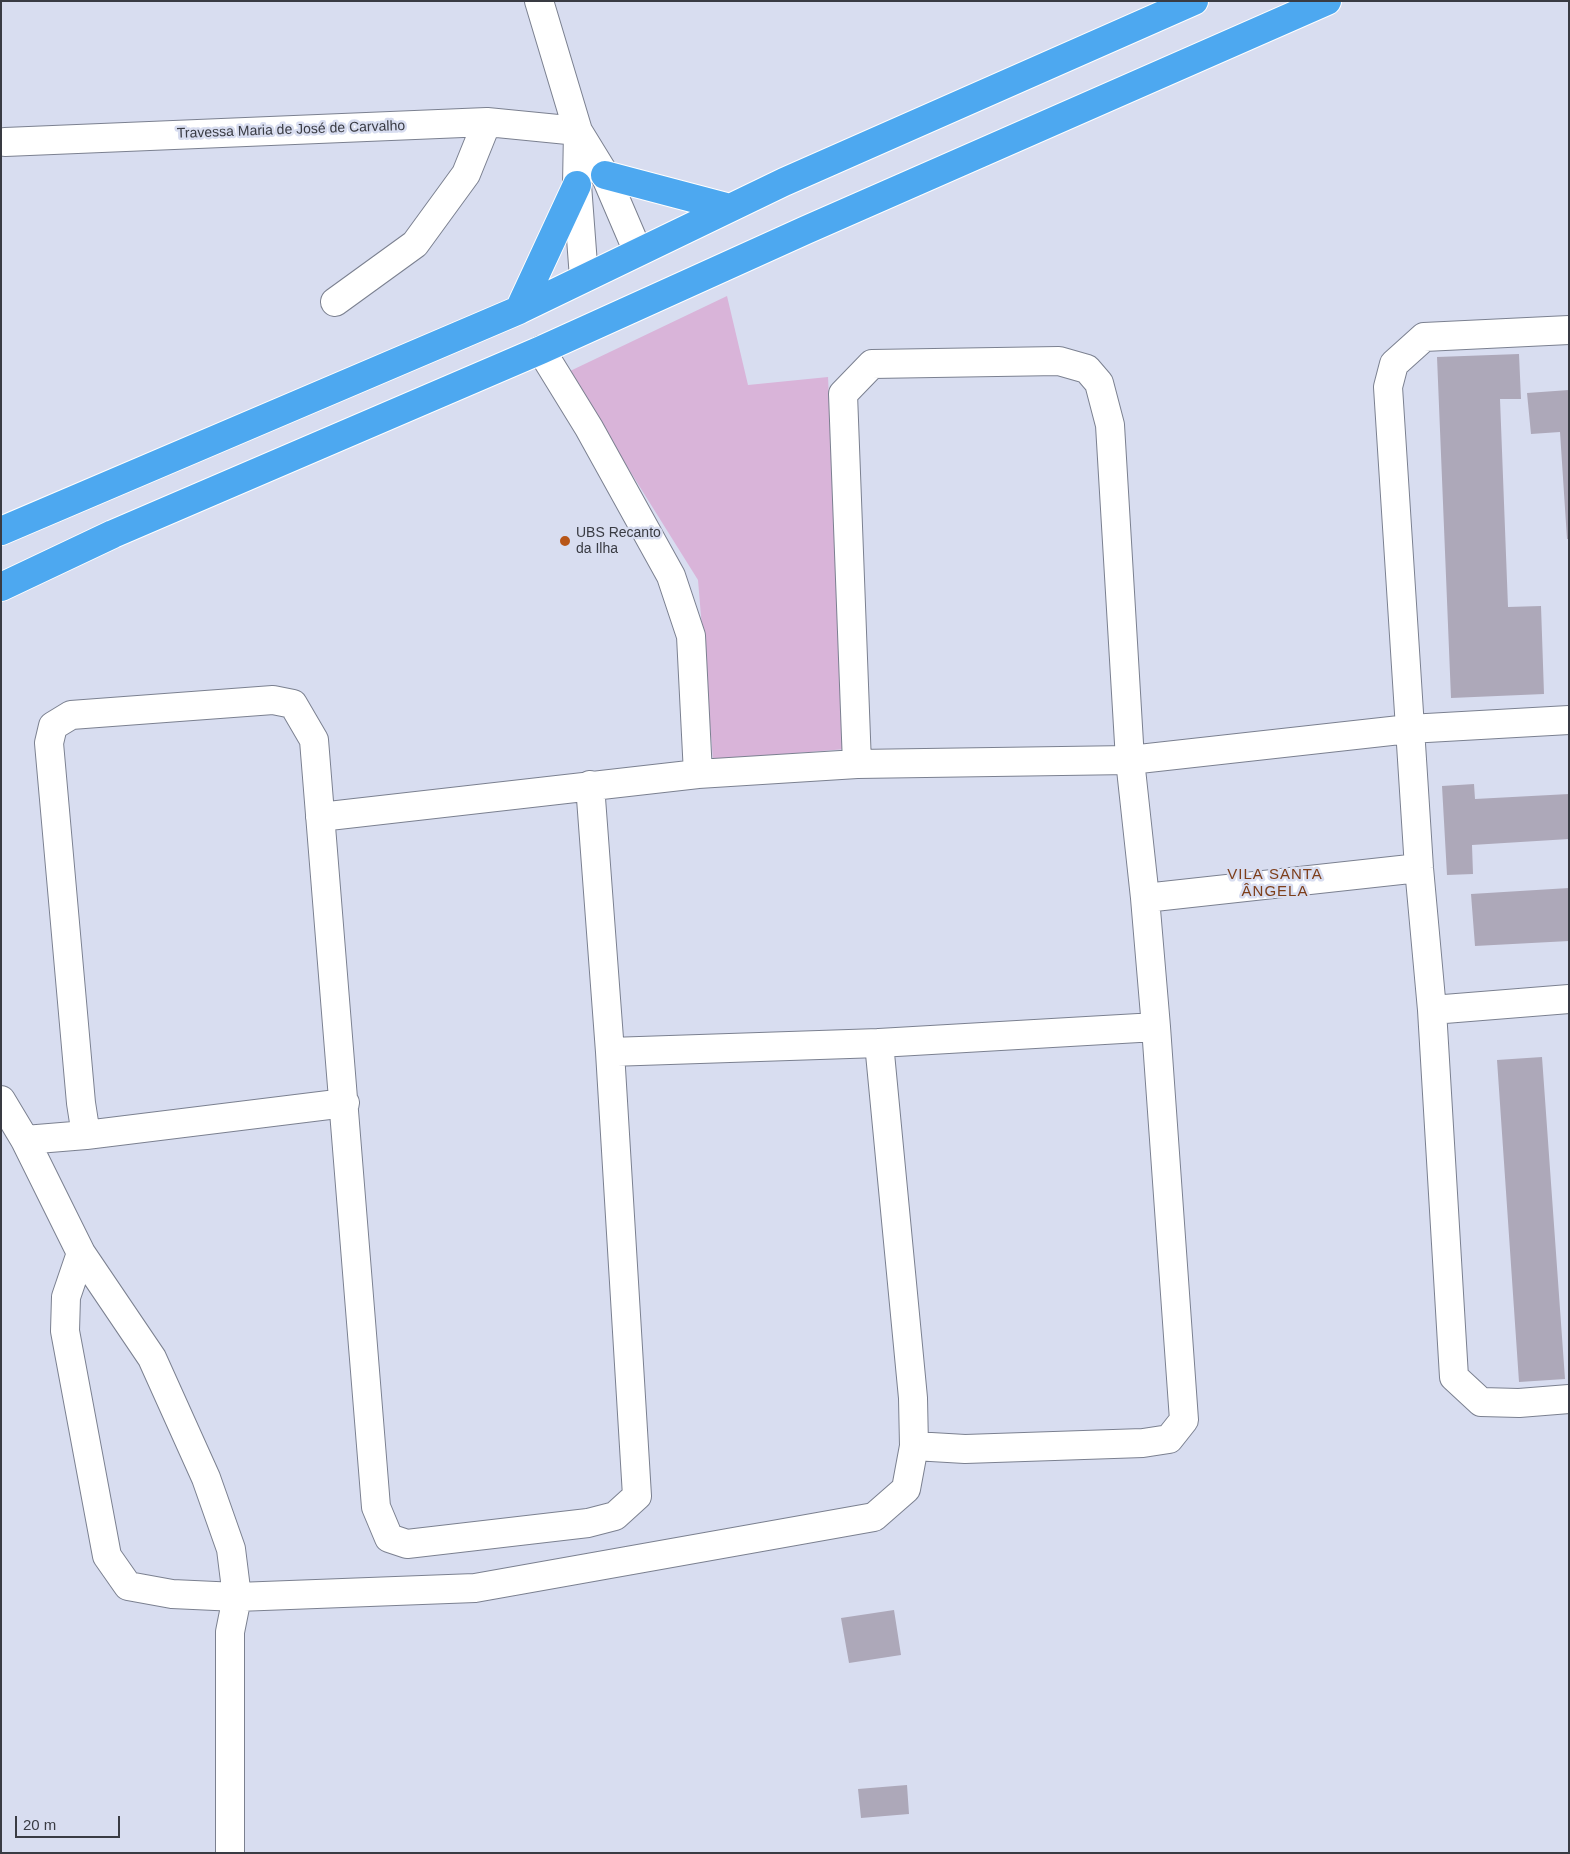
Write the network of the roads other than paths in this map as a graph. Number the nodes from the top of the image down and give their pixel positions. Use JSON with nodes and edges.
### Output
{"nodes":[{"id":1,"x":539,"y":1,"type":"edge"},
{"id":2,"x":1194,"y":1,"type":"edge"},
{"id":3,"x":1327,"y":1,"type":"edge"},
{"id":4,"x":487,"y":122,"type":"junction"},
{"id":5,"x":578,"y":131,"type":"junction"},
{"id":6,"x":5,"y":142,"type":"dead end"},
{"id":7,"x":605,"y":175,"type":"junction"},
{"id":8,"x":577,"y":186,"type":"junction"},
{"id":9,"x":730,"y":208,"type":"junction"},
{"id":10,"x":638,"y":252,"type":"junction"},
{"id":11,"x":584,"y":278,"type":"junction"},
{"id":12,"x":335,"y":302,"type":"dead end"},
{"id":13,"x":519,"y":310,"type":"junction"},
{"id":14,"x":1569,"y":330,"type":"edge"},
{"id":15,"x":541,"y":350,"type":"junction"},
{"id":16,"x":1,"y":531,"type":"edge"},
{"id":17,"x":1,"y":587,"type":"edge"},
{"id":18,"x":1569,"y":720,"type":"edge"},
{"id":19,"x":1409,"y":729,"type":"junction"},
{"id":20,"x":1130,"y":760,"type":"junction"},
{"id":21,"x":857,"y":764,"type":"junction"},
{"id":22,"x":698,"y":774,"type":"junction"},
{"id":23,"x":590,"y":785,"type":"junction"},
{"id":24,"x":320,"y":817,"type":"junction"},
{"id":25,"x":1419,"y":868,"type":"junction"},
{"id":26,"x":1145,"y":898,"type":"junction"},
{"id":27,"x":1569,"y":999,"type":"edge"},
{"id":28,"x":1432,"y":1010,"type":"junction"},
{"id":29,"x":1156,"y":1027,"type":"junction"},
{"id":30,"x":879,"y":1043,"type":"junction"},
{"id":31,"x":610,"y":1052,"type":"junction"},
{"id":32,"x":1,"y":1100,"type":"edge"},
{"id":33,"x":345,"y":1103,"type":"junction"},
{"id":34,"x":86,"y":1135,"type":"junction"},
{"id":35,"x":25,"y":1140,"type":"junction"},
{"id":36,"x":81,"y":1252,"type":"junction"},
{"id":37,"x":1569,"y":1399,"type":"edge"},
{"id":38,"x":914,"y":1446,"type":"junction"},
{"id":39,"x":237,"y":1597,"type":"junction"},
{"id":40,"x":230,"y":1853,"type":"edge"}],
"edges":[{"from":1,"to":5,"type":"street"},
{"from":2,"to":9,"type":"highway"},
{"from":3,"to":15,"type":"highway"},
{"from":4,"to":5,"type":"street","name":"Travessa Maria de José de Carvalho"},
{"from":4,"to":6,"type":"street","name":"Travessa Maria de José de Carvalho"},
{"from":4,"to":12,"type":"street"},
{"from":5,"to":7,"type":"street"},
{"from":5,"to":8,"type":"street"},
{"from":7,"to":9,"type":"highway"},
{"from":7,"to":10,"type":"street"},
{"from":8,"to":11,"type":"street"},
{"from":8,"to":13,"type":"highway"},
{"from":9,"to":10,"type":"highway"},
{"from":10,"to":11,"type":"highway"},
{"from":11,"to":13,"type":"highway"},
{"from":13,"to":16,"type":"highway"},
{"from":14,"to":19,"type":"street"},
{"from":15,"to":17,"type":"highway"},
{"from":15,"to":22,"type":"street"},
{"from":18,"to":19,"type":"street"},
{"from":19,"to":20,"type":"street"},
{"from":19,"to":25,"type":"street"},
{"from":20,"to":21,"type":"street"},
{"from":20,"to":21,"type":"street"},
{"from":20,"to":26,"type":"street"},
{"from":21,"to":22,"type":"street"},
{"from":22,"to":23,"type":"street"},
{"from":23,"to":24,"type":"street"},
{"from":23,"to":31,"type":"street"},
{"from":24,"to":33,"type":"street"},
{"from":24,"to":34,"type":"street"},
{"from":25,"to":26,"type":"street"},
{"from":25,"to":28,"type":"street"},
{"from":26,"to":29,"type":"street"},
{"from":27,"to":28,"type":"street"},
{"from":28,"to":37,"type":"street"},
{"from":29,"to":30,"type":"street"},
{"from":29,"to":38,"type":"street"},
{"from":30,"to":31,"type":"street"},
{"from":30,"to":38,"type":"street"},
{"from":31,"to":33,"type":"street"},
{"from":32,"to":35,"type":"street"},
{"from":33,"to":34,"type":"street"},
{"from":34,"to":35,"type":"street"},
{"from":35,"to":36,"type":"street"},
{"from":36,"to":39,"type":"street"},
{"from":36,"to":39,"type":"street"},
{"from":38,"to":39,"type":"street"},
{"from":39,"to":40,"type":"street"}]}
